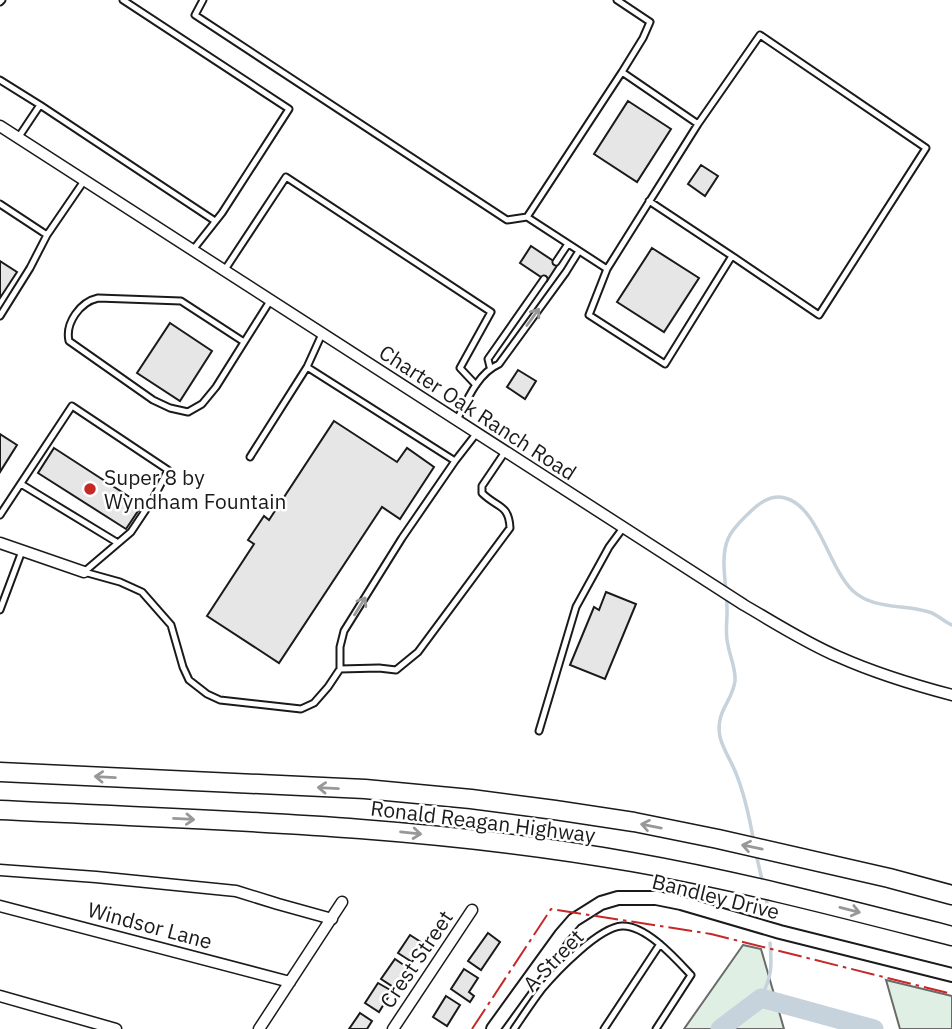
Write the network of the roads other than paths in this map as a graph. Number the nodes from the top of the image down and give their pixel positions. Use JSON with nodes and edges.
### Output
{"nodes":[{"id":1,"x":123,"y":0,"type":"edge"},
{"id":2,"x":203,"y":0,"type":"edge"},
{"id":3,"x":617,"y":0,"type":"edge"},
{"id":4,"x":622,"y":72,"type":"junction"},
{"id":5,"x":0,"y":80,"type":"edge"},
{"id":6,"x":40,"y":105,"type":"junction"},
{"id":7,"x":698,"y":124,"type":"junction"},
{"id":8,"x":0,"y":127,"type":"edge"},
{"id":9,"x":18,"y":138,"type":"junction"},
{"id":10,"x":84,"y":181,"type":"junction"},
{"id":11,"x":649,"y":201,"type":"junction"},
{"id":12,"x":0,"y":204,"type":"edge"},
{"id":13,"x":527,"y":216,"type":"junction"},
{"id":14,"x":215,"y":221,"type":"junction"},
{"id":15,"x":47,"y":235,"type":"junction"},
{"id":16,"x":568,"y":244,"type":"junction"},
{"id":17,"x":192,"y":251,"type":"junction"},
{"id":18,"x":579,"y":251,"type":"junction"},
{"id":19,"x":732,"y":256,"type":"junction"},
{"id":20,"x":556,"y":262,"type":"dead end"},
{"id":21,"x":607,"y":269,"type":"junction"},
{"id":22,"x":224,"y":271,"type":"junction"},
{"id":23,"x":544,"y":279,"type":"dead end"},
{"id":24,"x":270,"y":301,"type":"junction"},
{"id":25,"x":0,"y":316,"type":"edge"},
{"id":26,"x":322,"y":334,"type":"junction"},
{"id":27,"x":244,"y":342,"type":"junction"},
{"id":28,"x":307,"y":367,"type":"junction"},
{"id":29,"x":490,"y":367,"type":"junction"},
{"id":30,"x":476,"y":385,"type":"junction"},
{"id":31,"x":456,"y":421,"type":"junction"},
{"id":32,"x":477,"y":434,"type":"junction"},
{"id":33,"x":505,"y":453,"type":"junction"},
{"id":34,"x":250,"y":457,"type":"dead end"},
{"id":35,"x":455,"y":461,"type":"junction"},
{"id":36,"x":21,"y":484,"type":"junction"},
{"id":37,"x":0,"y":515,"type":"edge"},
{"id":38,"x":622,"y":528,"type":"junction"},
{"id":39,"x":0,"y":543,"type":"edge"},
{"id":40,"x":118,"y":543,"type":"junction"},
{"id":41,"x":22,"y":551,"type":"junction"},
{"id":42,"x":84,"y":572,"type":"junction"},
{"id":43,"x":0,"y":610,"type":"edge"},
{"id":44,"x":340,"y":669,"type":"junction"},
{"id":45,"x":952,"y":695,"type":"edge"},
{"id":46,"x":538,"y":731,"type":"dead end"},
{"id":47,"x":0,"y":770,"type":"edge"},
{"id":48,"x":0,"y":813,"type":"edge"},
{"id":49,"x":0,"y":870,"type":"edge"},
{"id":50,"x":952,"y":895,"type":"edge"},
{"id":51,"x":342,"y":902,"type":"dead end"},
{"id":52,"x":0,"y":906,"type":"edge"},
{"id":53,"x":472,"y":910,"type":"dead end"},
{"id":54,"x":332,"y":919,"type":"junction"},
{"id":55,"x":952,"y":936,"type":"edge"},
{"id":56,"x":660,"y":944,"type":"junction"},
{"id":57,"x":952,"y":975,"type":"edge"},
{"id":58,"x":290,"y":982,"type":"junction"},
{"id":59,"x":0,"y":996,"type":"edge"},
{"id":60,"x":116,"y":1029,"type":"edge"},
{"id":61,"x":259,"y":1029,"type":"edge"},
{"id":62,"x":393,"y":1029,"type":"edge"},
{"id":63,"x":493,"y":1029,"type":"edge"},
{"id":64,"x":514,"y":1029,"type":"edge"},
{"id":65,"x":604,"y":1029,"type":"edge"},
{"id":66,"x":656,"y":1029,"type":"edge"}],
"edges":[{"from":1,"to":14,"type":"lane"},
{"from":2,"to":13,"type":"lane"},
{"from":3,"to":4,"type":"lane"},
{"from":4,"to":7,"type":"lane"},
{"from":4,"to":13,"type":"lane"},
{"from":5,"to":6,"type":"lane"},
{"from":6,"to":9,"type":"lane"},
{"from":6,"to":14,"type":"lane"},
{"from":7,"to":11,"type":"lane"},
{"from":7,"to":19,"type":"lane"},
{"from":8,"to":9,"type":"street","name":"Charter Oak Ranch Road"},
{"from":9,"to":10,"type":"street","name":"Charter Oak Ranch Road"},
{"from":10,"to":15,"type":"lane"},
{"from":10,"to":17,"type":"street","name":"Charter Oak Ranch Road"},
{"from":11,"to":19,"type":"lane"},
{"from":11,"to":21,"type":"lane"},
{"from":12,"to":15,"type":"lane"},
{"from":13,"to":16,"type":"lane"},
{"from":14,"to":17,"type":"lane"},
{"from":15,"to":25,"type":"lane"},
{"from":16,"to":18,"type":"lane"},
{"from":16,"to":20,"type":"lane"},
{"from":17,"to":22,"type":"street","name":"Charter Oak Ranch Road"},
{"from":18,"to":21,"type":"lane"},
{"from":29,"to":18,"type":"lane","one_way":true},
{"from":19,"to":21,"type":"lane"},
{"from":22,"to":24,"type":"street","name":"Charter Oak Ranch Road"},
{"from":22,"to":30,"type":"lane"},
{"from":23,"to":29,"type":"lane"},
{"from":24,"to":26,"type":"street","name":"Charter Oak Ranch Road"},
{"from":24,"to":27,"type":"lane"},
{"from":26,"to":28,"type":"lane"},
{"from":26,"to":31,"type":"street","name":"Charter Oak Ranch Road"},
{"from":27,"to":27,"type":"lane"},
{"from":28,"to":34,"type":"lane"},
{"from":28,"to":35,"type":"lane"},
{"from":29,"to":30,"type":"lane"},
{"from":30,"to":31,"type":"lane"},
{"from":31,"to":32,"type":"street","name":"Charter Oak Ranch Road"},
{"from":32,"to":33,"type":"street","name":"Charter Oak Ranch Road"},
{"from":32,"to":35,"type":"lane"},
{"from":33,"to":38,"type":"street","name":"Charter Oak Ranch Road"},
{"from":33,"to":44,"type":"lane"},
{"from":44,"to":35,"type":"lane","one_way":true},
{"from":36,"to":37,"type":"lane"},
{"from":36,"to":40,"type":"lane"},
{"from":36,"to":40,"type":"lane"},
{"from":38,"to":45,"type":"street","name":"Charter Oak Ranch Road"},
{"from":38,"to":46,"type":"lane"},
{"from":39,"to":41,"type":"street"},
{"from":40,"to":42,"type":"lane"},
{"from":41,"to":42,"type":"street"},
{"from":41,"to":43,"type":"lane"},
{"from":42,"to":44,"type":"lane"},
{"from":50,"to":47,"type":"highway","name":"Ronald Reagan Highway","one_way":true},
{"from":48,"to":55,"type":"highway","name":"Ronald Reagan Highway","one_way":true},
{"from":49,"to":54,"type":"street","name":"Windsor Lane"},
{"from":51,"to":54,"type":"street"},
{"from":52,"to":58,"type":"street","name":"Windsor Lane"},
{"from":53,"to":62,"type":"street","name":"Crest Street"},
{"from":54,"to":58,"type":"street"},
{"from":56,"to":64,"type":"lane","name":"A Street"},
{"from":56,"to":65,"type":"lane"},
{"from":56,"to":66,"type":"lane","name":"A Street"},
{"from":57,"to":63,"type":"street","name":"Bandley Drive"},
{"from":58,"to":61,"type":"street"},
{"from":59,"to":60,"type":"street"}]}
